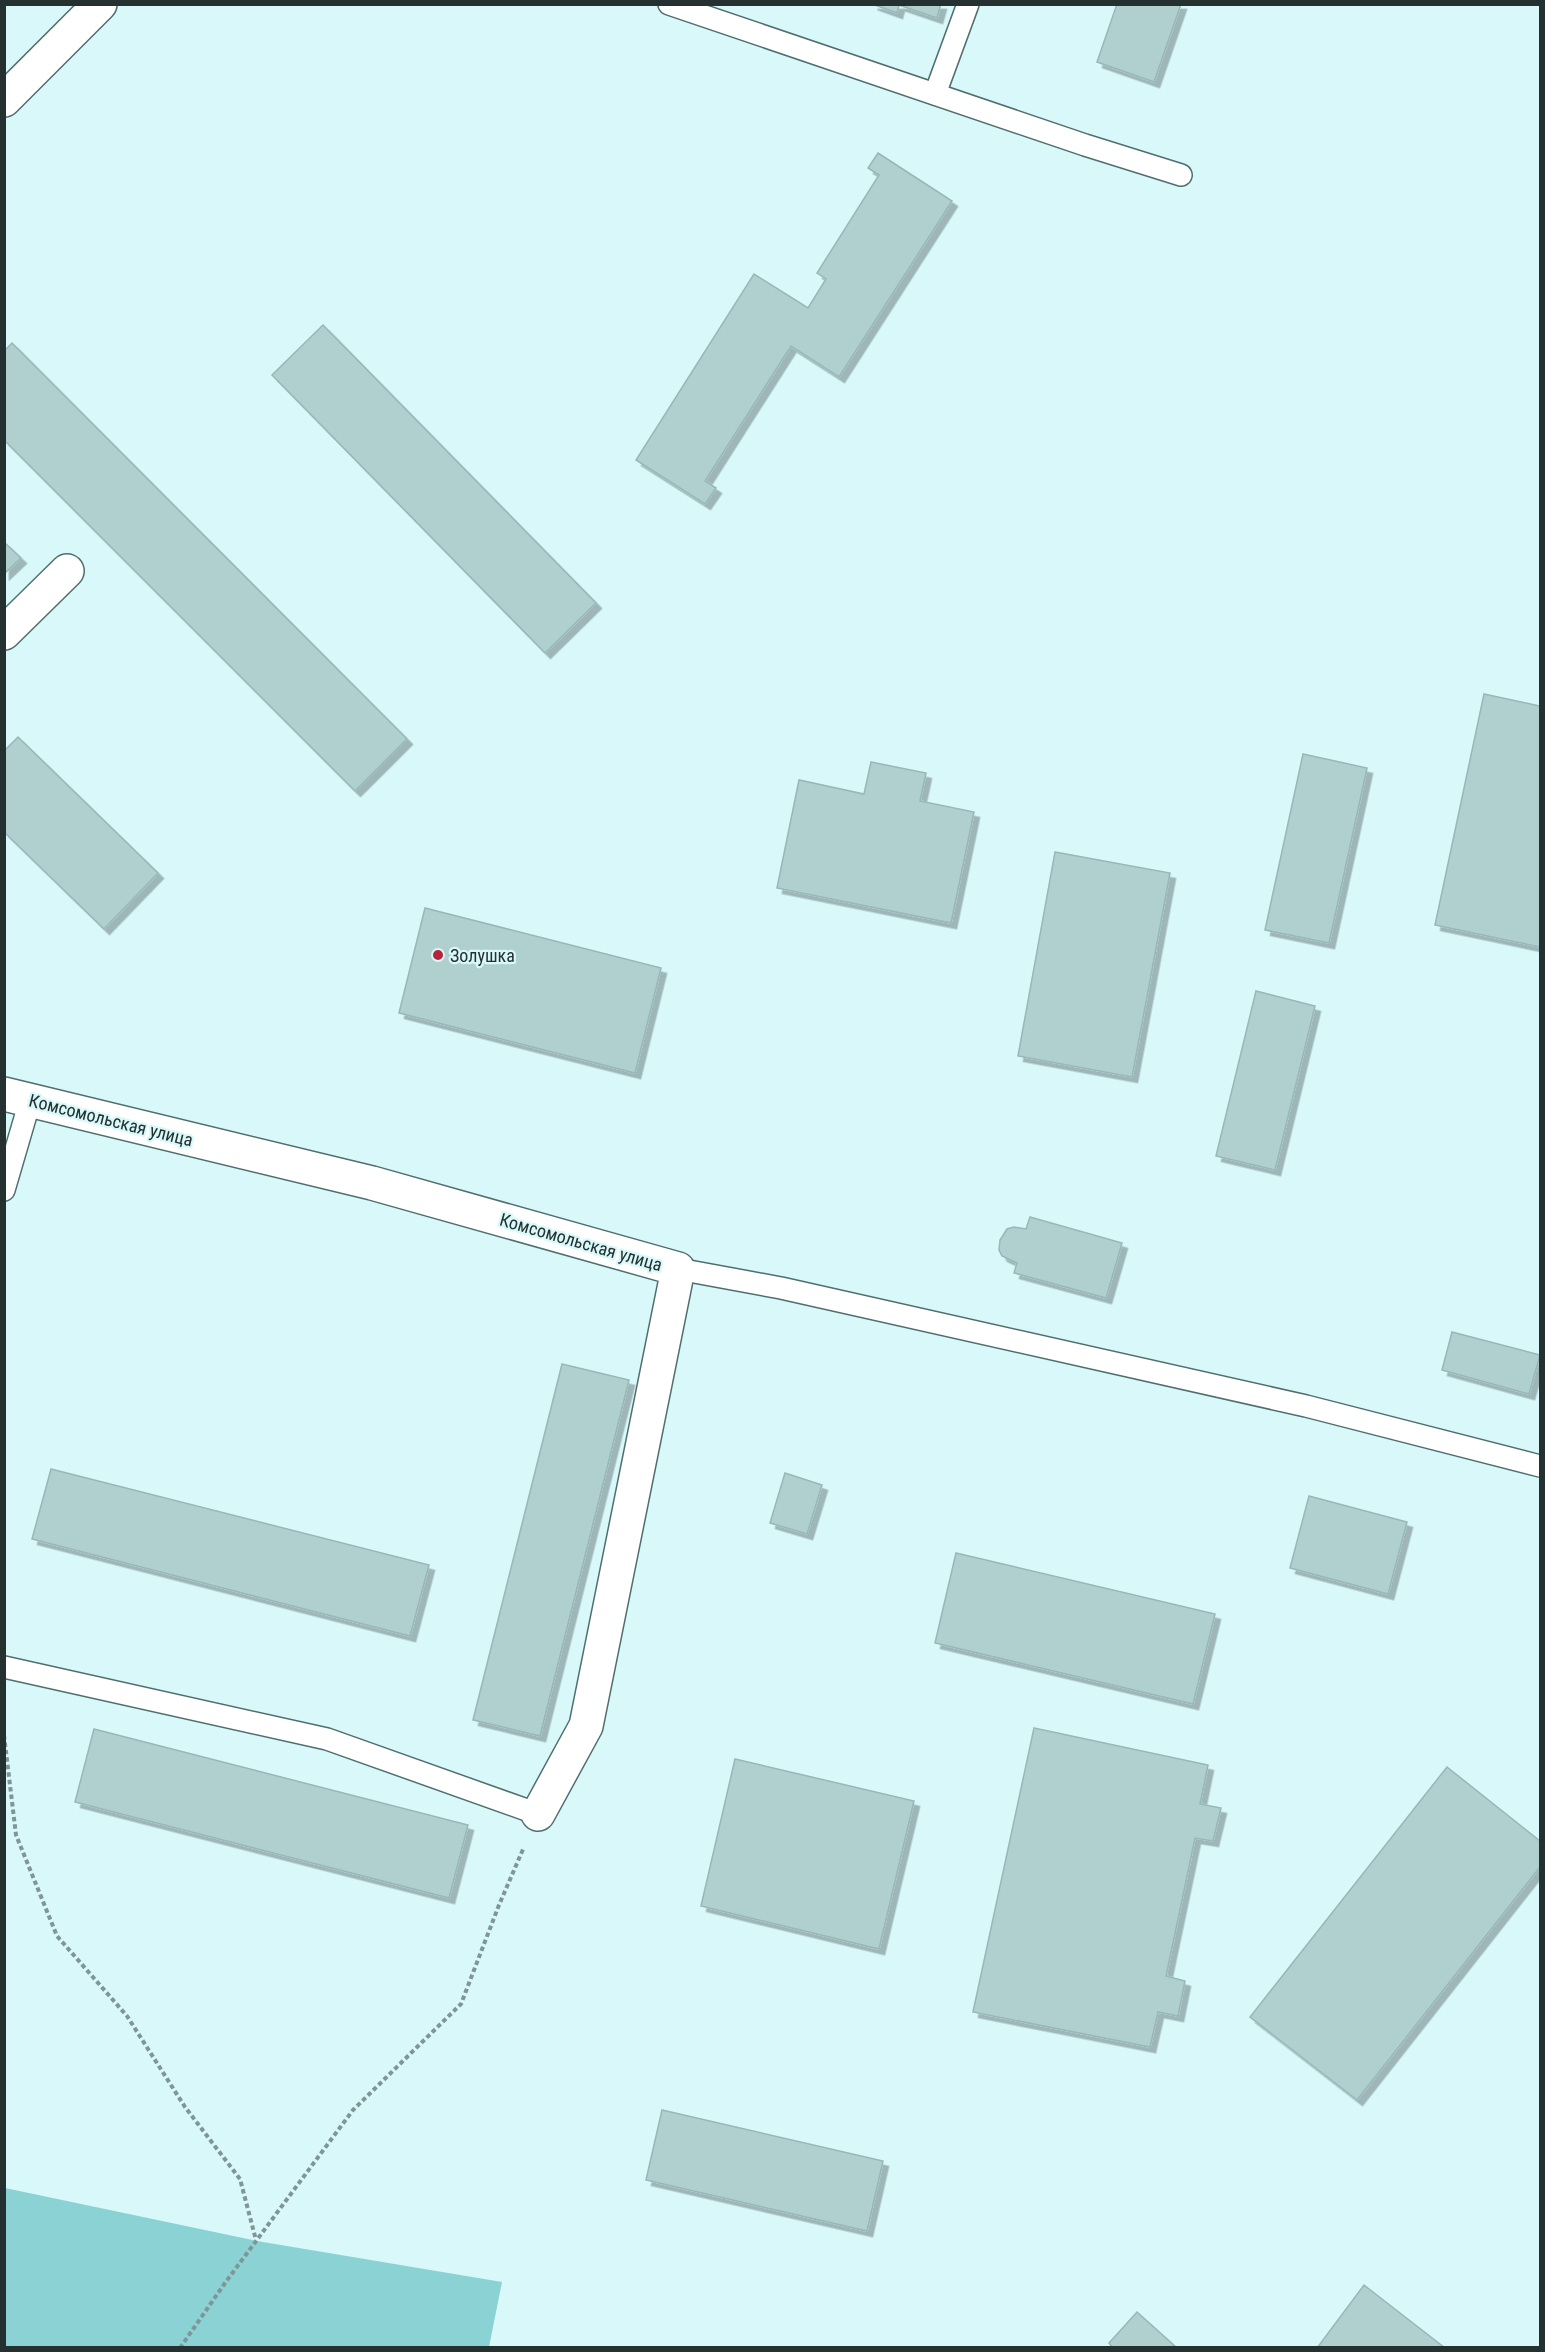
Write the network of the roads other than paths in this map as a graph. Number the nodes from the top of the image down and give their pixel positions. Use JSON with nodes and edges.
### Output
{"nodes":[{"id":1,"x":100,"y":4,"type":"edge"},
{"id":2,"x":669,"y":4,"type":"edge"},
{"id":3,"x":968,"y":4,"type":"edge"},
{"id":4,"x":935,"y":94,"type":"junction"},
{"id":5,"x":4,"y":100,"type":"edge"},
{"id":6,"x":1182,"y":175,"type":"dead end"},
{"id":7,"x":67,"y":571,"type":"dead end"},
{"id":8,"x":4,"y":633,"type":"edge"},
{"id":9,"x":17,"y":1097,"type":"edge"},
{"id":10,"x":4,"y":1190,"type":"edge"},
{"id":11,"x":678,"y":1269,"type":"junction"},
{"id":12,"x":1540,"y":1466,"type":"edge"},
{"id":13,"x":4,"y":1667,"type":"edge"},
{"id":14,"x":538,"y":1814,"type":"joint"}],
"edges":[{"from":1,"to":5,"type":"street"},
{"from":2,"to":4,"type":"lane"},
{"from":3,"to":4,"type":"lane"},
{"from":4,"to":6,"type":"lane"},
{"from":7,"to":8,"type":"street"},
{"from":9,"to":10,"type":"lane"},
{"from":9,"to":11,"type":"street","name":"Комсомольская улица"},
{"from":11,"to":12,"type":"lane"},
{"from":11,"to":14,"type":"street","name":"Комсомольская улица"},
{"from":13,"to":14,"type":"lane"}]}
